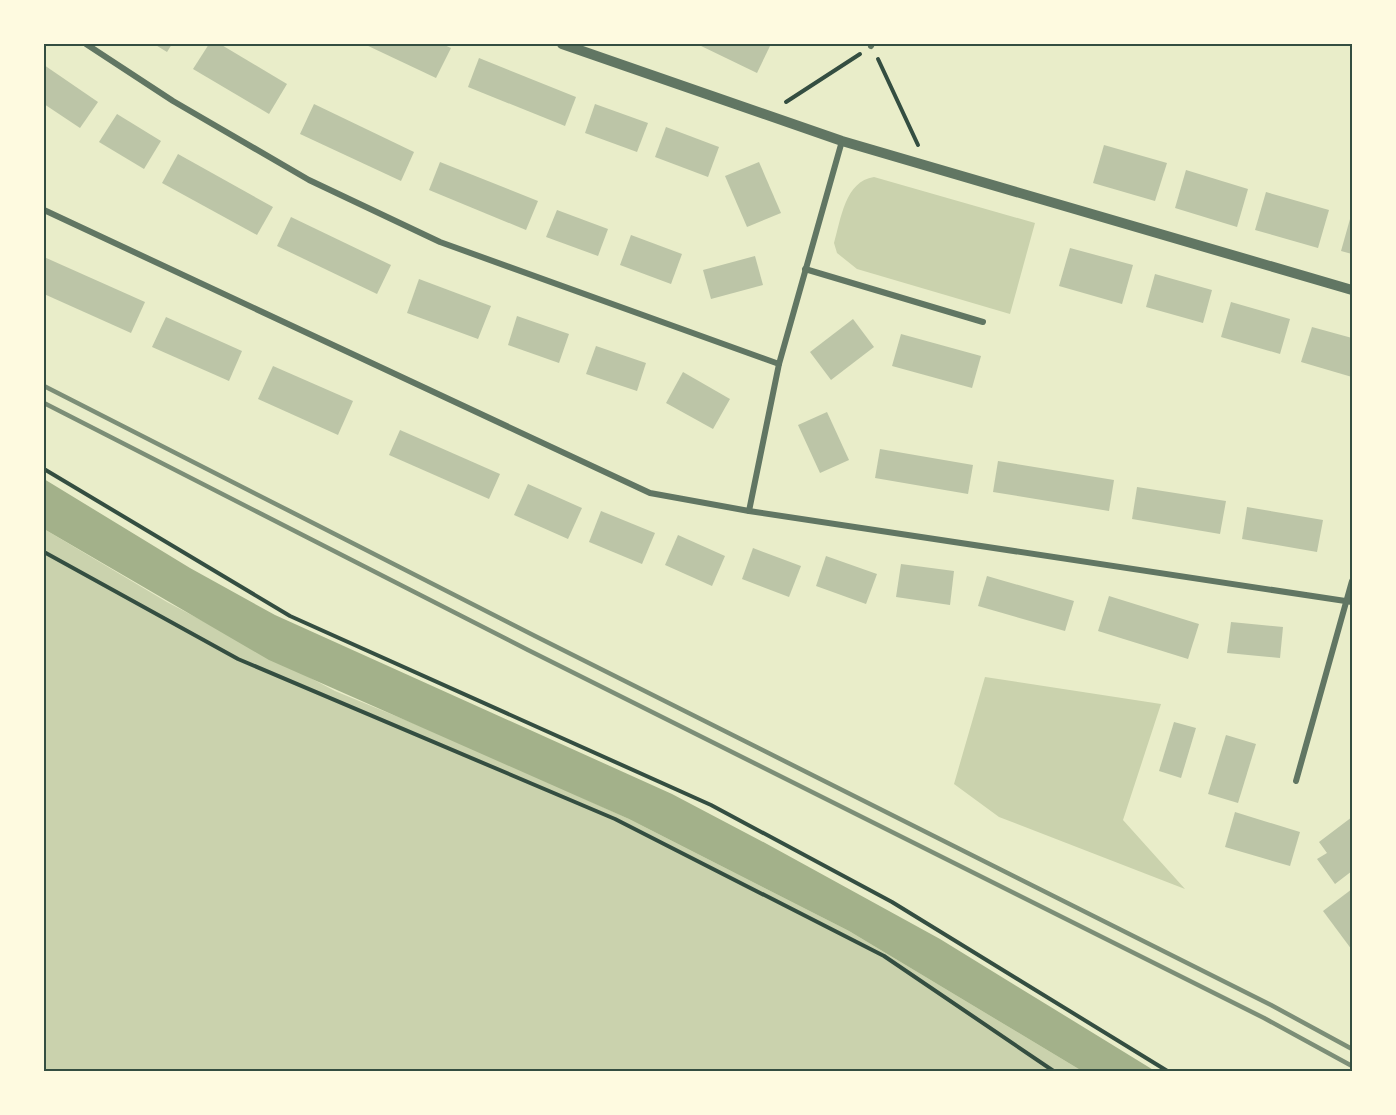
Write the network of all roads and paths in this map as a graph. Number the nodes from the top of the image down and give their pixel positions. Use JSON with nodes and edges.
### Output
{"nodes":[{"id":1,"x":86,"y":44,"type":"edge"},
{"id":2,"x":562,"y":44,"type":"edge"},
{"id":3,"x":872,"y":45,"type":"edge"},
{"id":4,"x":766,"y":116,"type":"junction"},
{"id":5,"x":842,"y":141,"type":"junction"},
{"id":6,"x":929,"y":167,"type":"junction"},
{"id":7,"x":44,"y":210,"type":"edge"},
{"id":8,"x":806,"y":269,"type":"junction"},
{"id":9,"x":1353,"y":290,"type":"edge"},
{"id":10,"x":983,"y":322,"type":"dead end"},
{"id":11,"x":778,"y":364,"type":"junction"},
{"id":12,"x":44,"y":469,"type":"edge"},
{"id":13,"x":748,"y":511,"type":"junction"},
{"id":14,"x":44,"y":552,"type":"edge"},
{"id":15,"x":1353,"y":581,"type":"edge"},
{"id":16,"x":1350,"y":601,"type":"edge"},
{"id":17,"x":1296,"y":781,"type":"dead end"},
{"id":18,"x":1055,"y":1071,"type":"edge"},
{"id":19,"x":1169,"y":1071,"type":"edge"}],
"edges":[{"from":1,"to":11,"type":"street"},
{"from":2,"to":4,"type":"street"},
{"from":3,"to":4,"type":"path"},
{"from":3,"to":6,"type":"path"},
{"from":4,"to":5,"type":"street"},
{"from":5,"to":6,"type":"street"},
{"from":5,"to":8,"type":"street"},
{"from":6,"to":9,"type":"street"},
{"from":7,"to":13,"type":"street"},
{"from":8,"to":10,"type":"street"},
{"from":8,"to":11,"type":"street"},
{"from":11,"to":13,"type":"street"},
{"from":12,"to":19,"type":"path"},
{"from":13,"to":16,"type":"street"},
{"from":14,"to":18,"type":"path"},
{"from":15,"to":16,"type":"street"},
{"from":16,"to":17,"type":"street"}]}
